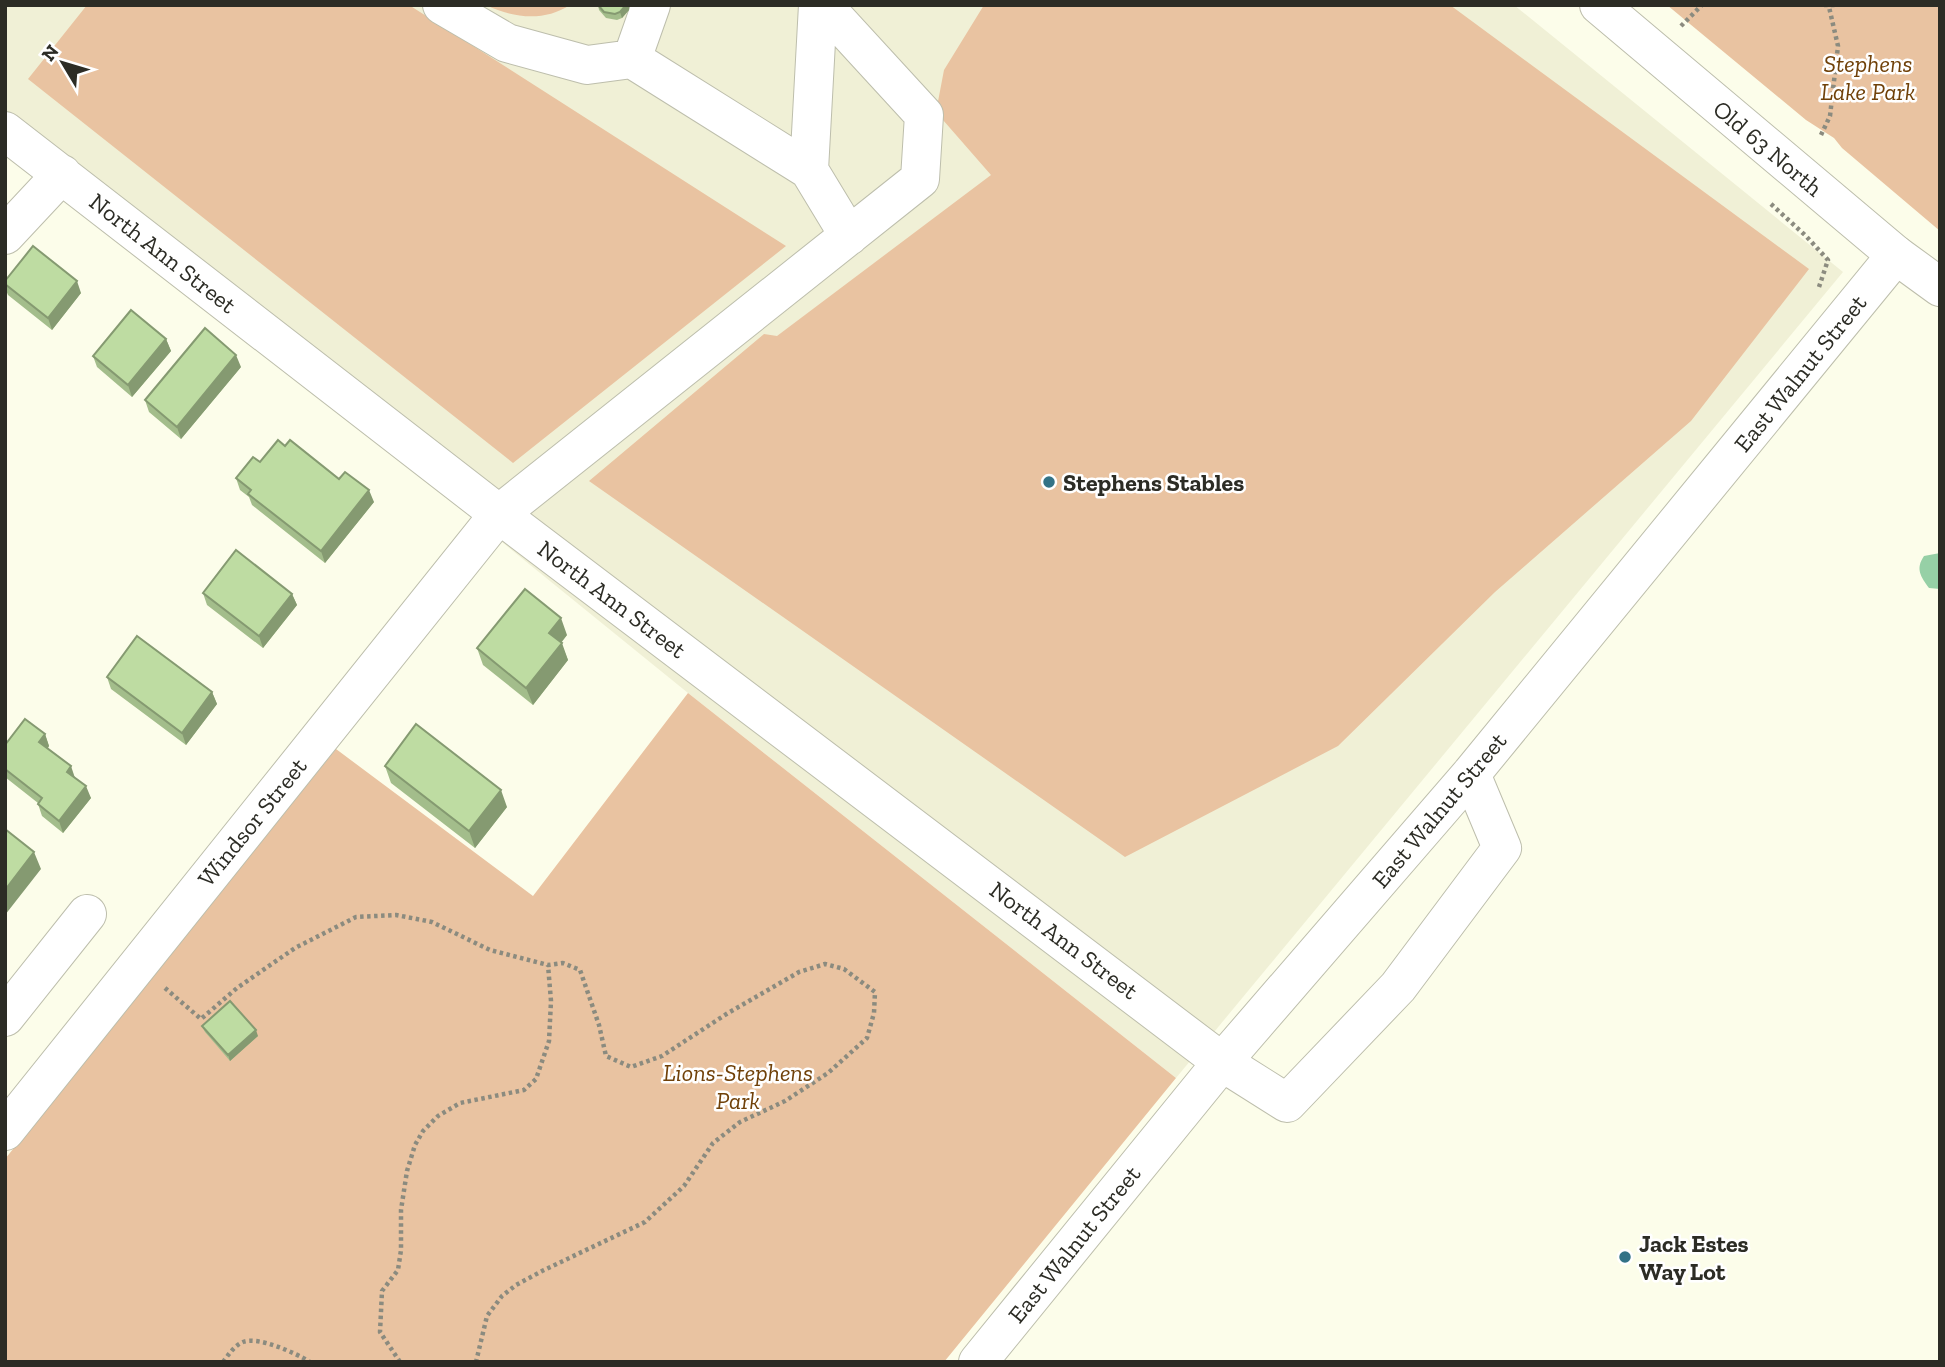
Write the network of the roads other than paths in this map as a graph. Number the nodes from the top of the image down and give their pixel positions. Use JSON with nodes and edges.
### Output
{"nodes":[{"id":1,"x":442,"y":5,"type":"edge"},
{"id":2,"x":651,"y":5,"type":"edge"},
{"id":3,"x":821,"y":5,"type":"edge"},
{"id":4,"x":1599,"y":5,"type":"edge"},
{"id":5,"x":632,"y":59,"type":"junction"},
{"id":6,"x":5,"y":131,"type":"edge"},
{"id":7,"x":809,"y":170,"type":"junction"},
{"id":8,"x":62,"y":174,"type":"junction"},
{"id":9,"x":5,"y":235,"type":"edge"},
{"id":10,"x":849,"y":236,"type":"junction"},
{"id":11,"x":1896,"y":255,"type":"junction"},
{"id":12,"x":1940,"y":287,"type":"edge"},
{"id":13,"x":499,"y":514,"type":"junction"},
{"id":14,"x":1471,"y":774,"type":"junction"},
{"id":15,"x":88,"y":914,"type":"dead end"},
{"id":16,"x":5,"y":1017,"type":"edge"},
{"id":17,"x":1222,"y":1062,"type":"junction"},
{"id":18,"x":5,"y":1131,"type":"edge"},
{"id":19,"x":978,"y":1362,"type":"edge"}],
"edges":[{"from":1,"to":5,"type":"street"},
{"from":2,"to":5,"type":"street"},
{"from":3,"to":7,"type":"street"},
{"from":3,"to":10,"type":"street","name":"Windsor Street"},
{"from":4,"to":11,"type":"street","name":"Old 63 North"},
{"from":5,"to":7,"type":"street"},
{"from":6,"to":8,"type":"street","name":"North Ann Street"},
{"from":7,"to":10,"type":"street"},
{"from":8,"to":9,"type":"street"},
{"from":8,"to":13,"type":"street","name":"North Ann Street"},
{"from":10,"to":13,"type":"street","name":"Windsor Street"},
{"from":11,"to":12,"type":"street","name":"Old 63 North"},
{"from":11,"to":14,"type":"street","name":"East Walnut Street"},
{"from":13,"to":17,"type":"street","name":"North Ann Street"},
{"from":13,"to":18,"type":"street","name":"Windsor Street"},
{"from":14,"to":17,"type":"street","name":"East Walnut Street"},
{"from":14,"to":17,"type":"street","name":"North Ann Street"},
{"from":15,"to":16,"type":"street"},
{"from":17,"to":19,"type":"street","name":"East Walnut Street"}]}
